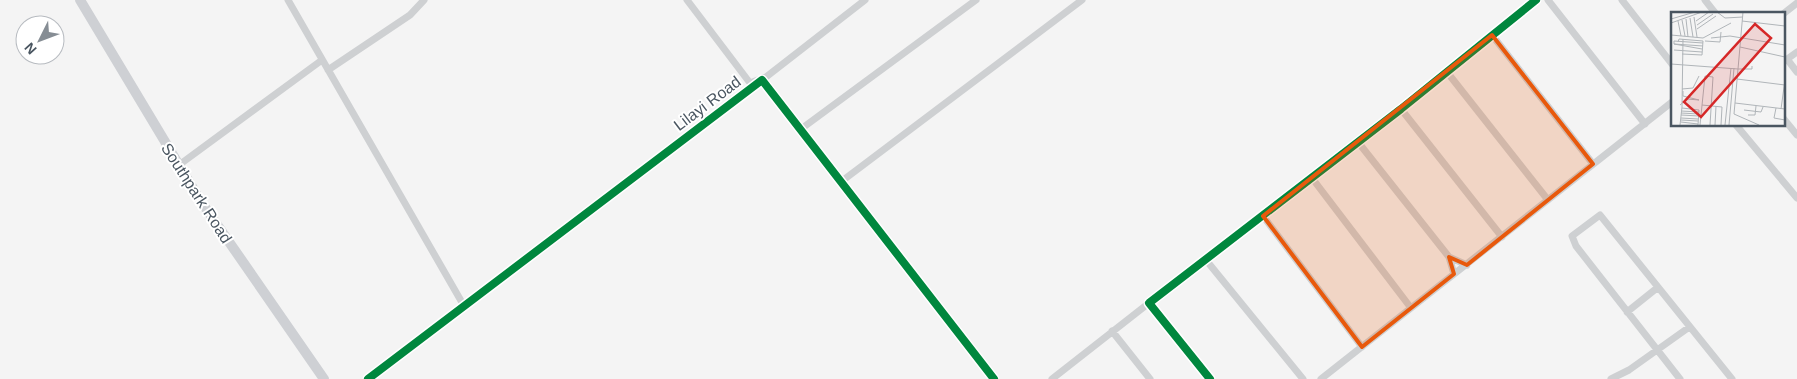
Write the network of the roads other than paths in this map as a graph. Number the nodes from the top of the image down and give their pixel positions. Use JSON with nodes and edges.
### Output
{"nodes":[{"id":1,"x":80,"y":0,"type":"edge"},
{"id":2,"x":288,"y":0,"type":"edge"},
{"id":3,"x":424,"y":0,"type":"edge"},
{"id":4,"x":687,"y":0,"type":"edge"},
{"id":5,"x":865,"y":0,"type":"edge"},
{"id":6,"x":976,"y":0,"type":"edge"},
{"id":7,"x":1082,"y":0,"type":"edge"},
{"id":8,"x":1536,"y":0,"type":"edge"},
{"id":9,"x":1548,"y":0,"type":"edge"},
{"id":10,"x":1622,"y":0,"type":"edge"},
{"id":11,"x":1705,"y":0,"type":"edge"},
{"id":12,"x":1793,"y":3,"type":"edge"},
{"id":13,"x":1714,"y":12,"type":"edge"},
{"id":14,"x":1784,"y":13,"type":"edge"},
{"id":15,"x":1492,"y":36,"type":"junction"},
{"id":16,"x":1797,"y":52,"type":"edge"},
{"id":17,"x":322,"y":60,"type":"junction"},
{"id":18,"x":1785,"y":60,"type":"edge"},
{"id":19,"x":1671,"y":63,"type":"edge"},
{"id":20,"x":328,"y":70,"type":"junction"},
{"id":21,"x":1447,"y":72,"type":"junction"},
{"id":22,"x":1797,"y":72,"type":"edge"},
{"id":23,"x":762,"y":80,"type":"junction"},
{"id":24,"x":1671,"y":103,"type":"edge"},
{"id":25,"x":1401,"y":109,"type":"junction"},
{"id":26,"x":1784,"y":119,"type":"edge"},
{"id":27,"x":1645,"y":124,"type":"junction"},
{"id":28,"x":1737,"y":126,"type":"edge"},
{"id":29,"x":801,"y":129,"type":"junction"},
{"id":30,"x":1797,"y":135,"type":"edge"},
{"id":31,"x":1358,"y":142,"type":"junction"},
{"id":32,"x":1593,"y":164,"type":"junction"},
{"id":33,"x":178,"y":165,"type":"junction"},
{"id":34,"x":1312,"y":178,"type":"junction"},
{"id":35,"x":842,"y":181,"type":"junction"},
{"id":36,"x":1797,"y":198,"type":"edge"},
{"id":37,"x":1548,"y":200,"type":"junction"},
{"id":38,"x":1263,"y":216,"type":"junction"},
{"id":39,"x":1502,"y":237,"type":"junction"},
{"id":40,"x":1449,"y":257,"type":"junction"},
{"id":41,"x":1206,"y":260,"type":"junction"},
{"id":42,"x":1466,"y":265,"type":"junction"},
{"id":43,"x":1454,"y":274,"type":"junction"},
{"id":44,"x":1657,"y":288,"type":"junction"},
{"id":45,"x":1149,"y":303,"type":"junction"},
{"id":46,"x":464,"y":306,"type":"junction"},
{"id":47,"x":1411,"y":308,"type":"junction"},
{"id":48,"x":1627,"y":312,"type":"junction"},
{"id":49,"x":1688,"y":328,"type":"junction"},
{"id":50,"x":1112,"y":331,"type":"junction"},
{"id":51,"x":1362,"y":347,"type":"junction"},
{"id":52,"x":1657,"y":350,"type":"junction"},
{"id":53,"x":1627,"y":376,"type":"edge"},
{"id":54,"x":324,"y":379,"type":"edge"},
{"id":55,"x":368,"y":379,"type":"edge"},
{"id":56,"x":994,"y":379,"type":"edge"},
{"id":57,"x":1052,"y":379,"type":"edge"},
{"id":58,"x":1150,"y":379,"type":"edge"},
{"id":59,"x":1210,"y":379,"type":"edge"},
{"id":60,"x":1303,"y":379,"type":"edge"},
{"id":61,"x":1321,"y":379,"type":"edge"},
{"id":62,"x":1611,"y":379,"type":"edge"},
{"id":63,"x":1680,"y":379,"type":"edge"},
{"id":64,"x":1729,"y":379,"type":"edge"}],
"edges":[{"from":1,"to":33,"type":"street","name":"Southpark Road"},
{"from":2,"to":17,"type":"street"},
{"from":3,"to":20,"type":"street"},
{"from":4,"to":23,"type":"street"},
{"from":5,"to":23,"type":"street"},
{"from":6,"to":29,"type":"street"},
{"from":7,"to":35,"type":"street"},
{"from":8,"to":15,"type":"street"},
{"from":9,"to":27,"type":"street"},
{"from":10,"to":19,"type":"street"},
{"from":11,"to":13,"type":"street"},
{"from":12,"to":14,"type":"street"},
{"from":15,"to":21,"type":"street"},
{"from":15,"to":32,"type":"street"},
{"from":16,"to":18,"type":"street"},
{"from":17,"to":20,"type":"street"},
{"from":17,"to":33,"type":"street"},
{"from":18,"to":22,"type":"street"},
{"from":20,"to":46,"type":"street"},
{"from":21,"to":25,"type":"street"},
{"from":21,"to":37,"type":"street"},
{"from":23,"to":29,"type":"street","name":"Lilayi Road"},
{"from":23,"to":46,"type":"street","name":"Lilayi Road"},
{"from":24,"to":27,"type":"street"},
{"from":25,"to":31,"type":"street"},
{"from":25,"to":39,"type":"street"},
{"from":26,"to":30,"type":"street"},
{"from":27,"to":32,"type":"street"},
{"from":28,"to":36,"type":"street"},
{"from":29,"to":35,"type":"street","name":"Lilayi Road"},
{"from":31,"to":34,"type":"street"},
{"from":31,"to":40,"type":"street"},
{"from":32,"to":37,"type":"street"},
{"from":33,"to":54,"type":"street","name":"Southpark Road"},
{"from":34,"to":38,"type":"street"},
{"from":34,"to":47,"type":"street"},
{"from":35,"to":56,"type":"street","name":"Lilayi Road"},
{"from":37,"to":39,"type":"street"},
{"from":38,"to":41,"type":"street"},
{"from":38,"to":51,"type":"street"},
{"from":39,"to":42,"type":"street"},
{"from":40,"to":42,"type":"street"},
{"from":40,"to":43,"type":"street"},
{"from":41,"to":45,"type":"street"},
{"from":41,"to":60,"type":"street"},
{"from":42,"to":43,"type":"street"},
{"from":43,"to":47,"type":"street"},
{"from":44,"to":48,"type":"street"},
{"from":44,"to":48,"type":"street"},
{"from":44,"to":49,"type":"street"},
{"from":45,"to":50,"type":"street"},
{"from":45,"to":59,"type":"street"},
{"from":46,"to":55,"type":"street","name":"Lilayi Road"},
{"from":47,"to":51,"type":"street"},
{"from":48,"to":52,"type":"street"},
{"from":49,"to":52,"type":"street"},
{"from":49,"to":64,"type":"street"},
{"from":50,"to":57,"type":"street"},
{"from":50,"to":58,"type":"street"},
{"from":51,"to":61,"type":"street"},
{"from":52,"to":53,"type":"street"},
{"from":52,"to":63,"type":"street"},
{"from":53,"to":62,"type":"street"}]}
